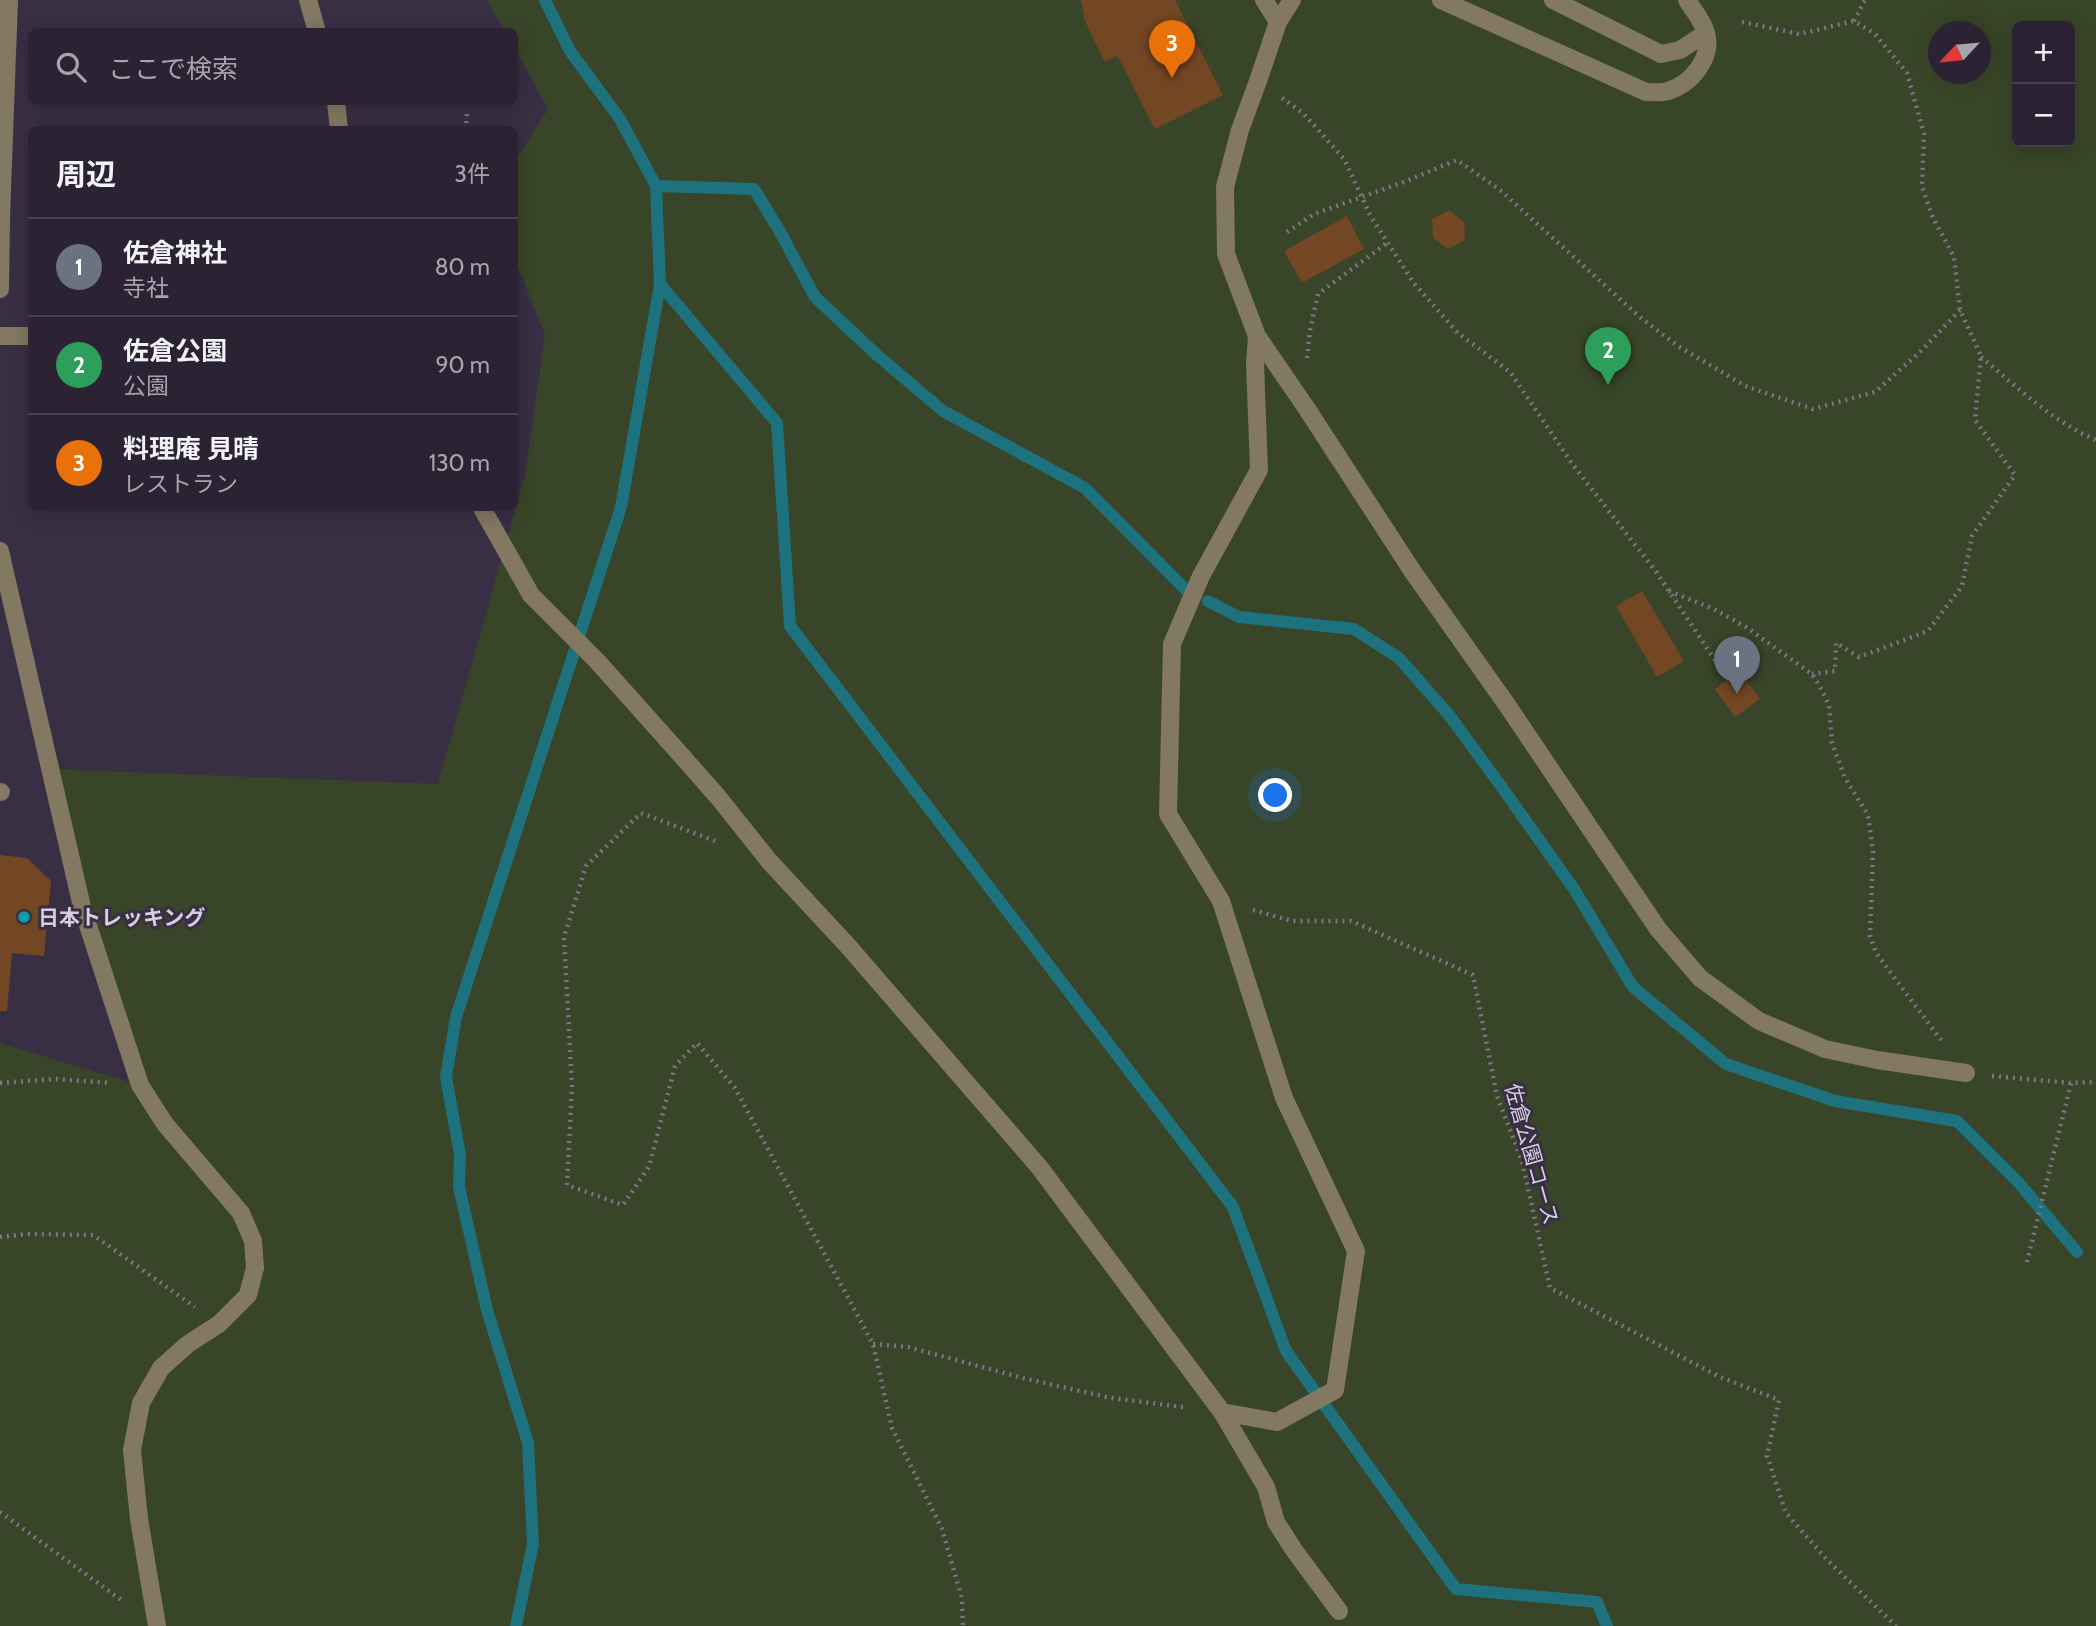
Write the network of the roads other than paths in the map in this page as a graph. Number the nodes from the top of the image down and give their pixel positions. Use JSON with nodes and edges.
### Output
{"nodes":[{"id":1,"x":9,"y":0,"type":"edge"},
{"id":2,"x":308,"y":0,"type":"edge"},
{"id":3,"x":1264,"y":0,"type":"edge"},
{"id":4,"x":1292,"y":0,"type":"edge"},
{"id":5,"x":1441,"y":0,"type":"edge"},
{"id":6,"x":1553,"y":0,"type":"edge"},
{"id":7,"x":1686,"y":0,"type":"edge"},
{"id":8,"x":1278,"y":22,"type":"junction"},
{"id":9,"x":316,"y":28,"type":"edge"},
{"id":10,"x":1706,"y":33,"type":"junction"},
{"id":11,"x":336,"y":105,"type":"edge"},
{"id":12,"x":339,"y":126,"type":"edge"},
{"id":13,"x":0,"y":289,"type":"edge"},
{"id":14,"x":28,"y":335,"type":"edge"},
{"id":15,"x":0,"y":336,"type":"edge"},
{"id":16,"x":1257,"y":336,"type":"junction"},
{"id":17,"x":484,"y":511,"type":"edge"},
{"id":18,"x":0,"y":551,"type":"edge"},
{"id":19,"x":1966,"y":1073,"type":"road end"},
{"id":20,"x":1222,"y":1412,"type":"junction"},
{"id":21,"x":1339,"y":1611,"type":"dead end"},
{"id":22,"x":157,"y":1626,"type":"edge"}],
"edges":[{"from":1,"to":13,"type":"street"},
{"from":2,"to":9,"type":"street"},
{"from":3,"to":8,"type":"street"},
{"from":4,"to":8,"type":"street"},
{"from":5,"to":10,"type":"street"},
{"from":6,"to":10,"type":"street"},
{"from":7,"to":10,"type":"street"},
{"from":8,"to":16,"type":"street"},
{"from":11,"to":12,"type":"street"},
{"from":14,"to":15,"type":"street"},
{"from":16,"to":19,"type":"street"},
{"from":16,"to":20,"type":"street"},
{"from":17,"to":20,"type":"street"},
{"from":18,"to":22,"type":"street"},
{"from":20,"to":21,"type":"street"}]}
